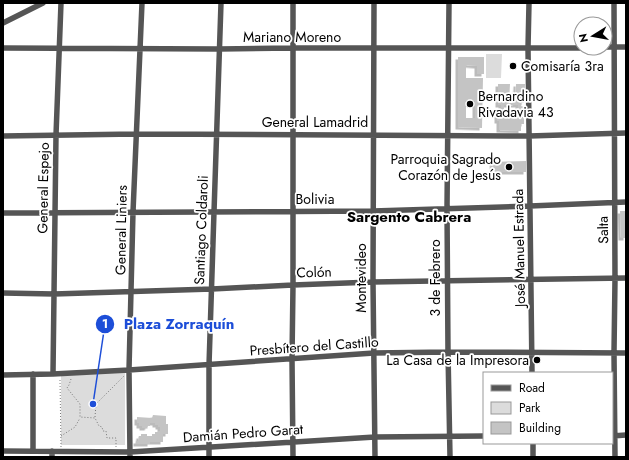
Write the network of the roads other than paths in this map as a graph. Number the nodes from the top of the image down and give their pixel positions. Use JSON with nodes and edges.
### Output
{"nodes":[{"id":1,"x":43,"y":3,"type":"edge"},
{"id":2,"x":61,"y":3,"type":"edge"},
{"id":3,"x":142,"y":3,"type":"edge"},
{"id":4,"x":221,"y":3,"type":"edge"},
{"id":5,"x":292,"y":3,"type":"edge"},
{"id":6,"x":374,"y":3,"type":"edge"},
{"id":7,"x":450,"y":3,"type":"edge"},
{"id":8,"x":529,"y":3,"type":"edge"},
{"id":9,"x":614,"y":3,"type":"edge"},
{"id":10,"x":3,"y":23,"type":"edge"},
{"id":11,"x":614,"y":47,"type":"junction"},
{"id":12,"x":626,"y":47,"type":"edge"},
{"id":13,"x":3,"y":48,"type":"edge"},
{"id":14,"x":59,"y":48,"type":"junction"},
{"id":15,"x":140,"y":48,"type":"junction"},
{"id":16,"x":292,"y":48,"type":"junction"},
{"id":17,"x":374,"y":48,"type":"junction"},
{"id":18,"x":449,"y":48,"type":"junction"},
{"id":19,"x":528,"y":48,"type":"junction"},
{"id":20,"x":573,"y":48,"type":"edge"},
{"id":21,"x":219,"y":49,"type":"junction"},
{"id":22,"x":626,"y":133,"type":"edge"},
{"id":23,"x":136,"y":134,"type":"junction"},
{"id":24,"x":216,"y":134,"type":"junction"},
{"id":25,"x":292,"y":134,"type":"junction"},
{"id":26,"x":614,"y":134,"type":"junction"},
{"id":27,"x":56,"y":135,"type":"junction"},
{"id":28,"x":374,"y":135,"type":"junction"},
{"id":29,"x":448,"y":135,"type":"junction"},
{"id":30,"x":3,"y":136,"type":"edge"},
{"id":31,"x":529,"y":136,"type":"junction"},
{"id":32,"x":614,"y":202,"type":"junction"},
{"id":33,"x":626,"y":202,"type":"edge"},
{"id":34,"x":530,"y":206,"type":"junction"},
{"id":35,"x":447,"y":208,"type":"junction"},
{"id":36,"x":292,"y":211,"type":"junction"},
{"id":37,"x":373,"y":211,"type":"junction"},
{"id":38,"x":133,"y":212,"type":"junction"},
{"id":39,"x":214,"y":212,"type":"junction"},
{"id":40,"x":3,"y":213,"type":"edge"},
{"id":41,"x":55,"y":213,"type":"junction"},
{"id":42,"x":626,"y":278,"type":"edge"},
{"id":43,"x":615,"y":279,"type":"junction"},
{"id":44,"x":531,"y":280,"type":"junction"},
{"id":45,"x":448,"y":281,"type":"junction"},
{"id":46,"x":373,"y":282,"type":"junction"},
{"id":47,"x":293,"y":285,"type":"junction"},
{"id":48,"x":212,"y":289,"type":"junction"},
{"id":49,"x":132,"y":291,"type":"junction"},
{"id":50,"x":3,"y":293,"type":"edge"},
{"id":51,"x":54,"y":294,"type":"junction"},
{"id":52,"x":448,"y":352,"type":"junction"},
{"id":53,"x":374,"y":353,"type":"junction"},
{"id":54,"x":532,"y":353,"type":"junction"},
{"id":55,"x":614,"y":353,"type":"junction"},
{"id":56,"x":626,"y":353,"type":"edge"},
{"id":57,"x":292,"y":359,"type":"junction"},
{"id":58,"x":209,"y":365,"type":"junction"},
{"id":59,"x":129,"y":370,"type":"junction"},
{"id":60,"x":532,"y":372,"type":"edge"},
{"id":61,"x":33,"y":374,"type":"junction"},
{"id":62,"x":53,"y":374,"type":"junction"},
{"id":63,"x":3,"y":375,"type":"edge"},
{"id":64,"x":449,"y":436,"type":"junction"},
{"id":65,"x":483,"y":436,"type":"edge"},
{"id":66,"x":614,"y":436,"type":"edge"},
{"id":67,"x":626,"y":436,"type":"edge"},
{"id":68,"x":375,"y":437,"type":"junction"},
{"id":69,"x":293,"y":442,"type":"junction"},
{"id":70,"x":533,"y":444,"type":"edge"},
{"id":71,"x":208,"y":447,"type":"junction"},
{"id":72,"x":3,"y":451,"type":"edge"},
{"id":73,"x":33,"y":451,"type":"junction"},
{"id":74,"x":52,"y":454,"type":"edge"},
{"id":75,"x":130,"y":454,"type":"edge"},
{"id":76,"x":208,"y":457,"type":"edge"},
{"id":77,"x":293,"y":457,"type":"edge"},
{"id":78,"x":375,"y":457,"type":"edge"},
{"id":79,"x":450,"y":457,"type":"edge"},
{"id":80,"x":533,"y":457,"type":"edge"},
{"id":81,"x":615,"y":457,"type":"edge"}],
"edges":[{"from":1,"to":10,"type":"street"},
{"from":2,"to":14,"type":"street","name":"General Espejo"},
{"from":3,"to":15,"type":"street","name":"General Liniers"},
{"from":4,"to":21,"type":"street","name":"Santiago Coldaroli"},
{"from":5,"to":16,"type":"street"},
{"from":6,"to":17,"type":"street","name":"Montevideo"},
{"from":7,"to":18,"type":"street","name":"3 de Febrero"},
{"from":8,"to":19,"type":"street","name":"José Manuel Estrada"},
{"from":9,"to":11,"type":"street","name":"Salta"},
{"from":11,"to":12,"type":"street"},
{"from":11,"to":26,"type":"street","name":"Salta"},
{"from":13,"to":14,"type":"street","name":"Mariano Moreno"},
{"from":14,"to":15,"type":"street","name":"Mariano Moreno"},
{"from":14,"to":27,"type":"street","name":"General Espejo"},
{"from":15,"to":21,"type":"street","name":"Mariano Moreno"},
{"from":15,"to":23,"type":"street","name":"General Liniers"},
{"from":16,"to":17,"type":"street","name":"Mariano Moreno"},
{"from":16,"to":21,"type":"street","name":"Mariano Moreno"},
{"from":16,"to":25,"type":"street"},
{"from":17,"to":18,"type":"street","name":"Mariano Moreno"},
{"from":17,"to":28,"type":"street","name":"Montevideo"},
{"from":18,"to":19,"type":"street","name":"Mariano Moreno"},
{"from":18,"to":29,"type":"street","name":"3 de Febrero"},
{"from":19,"to":20,"type":"street","name":"Mariano Moreno"},
{"from":19,"to":31,"type":"street","name":"José Manuel Estrada"},
{"from":21,"to":24,"type":"street","name":"Santiago Coldaroli"},
{"from":22,"to":26,"type":"street","name":"General Lamadrid"},
{"from":23,"to":24,"type":"street","name":"General Lamadrid"},
{"from":23,"to":27,"type":"street","name":"General Lamadrid"},
{"from":23,"to":38,"type":"street","name":"General Liniers"},
{"from":24,"to":25,"type":"street","name":"General Lamadrid"},
{"from":24,"to":39,"type":"street","name":"Santiago Coldaroli"},
{"from":25,"to":28,"type":"street","name":"General Lamadrid"},
{"from":25,"to":36,"type":"street"},
{"from":26,"to":31,"type":"street","name":"General Lamadrid"},
{"from":26,"to":32,"type":"street","name":"Salta"},
{"from":27,"to":30,"type":"street","name":"General Lamadrid"},
{"from":27,"to":41,"type":"street","name":"General Espejo"},
{"from":28,"to":29,"type":"street","name":"General Lamadrid"},
{"from":28,"to":37,"type":"street","name":"Montevideo"},
{"from":29,"to":31,"type":"street","name":"General Lamadrid"},
{"from":29,"to":35,"type":"street","name":"3 de Febrero"},
{"from":31,"to":34,"type":"street","name":"José Manuel Estrada"},
{"from":32,"to":33,"type":"street","name":"Bolivia"},
{"from":32,"to":34,"type":"street","name":"Bolivia"},
{"from":32,"to":43,"type":"street","name":"Salta"},
{"from":34,"to":35,"type":"street","name":"Bolivia"},
{"from":34,"to":44,"type":"street","name":"José Manuel Estrada"},
{"from":35,"to":37,"type":"street","name":"Bolivia"},
{"from":35,"to":45,"type":"street","name":"3 de Febrero"},
{"from":36,"to":37,"type":"street","name":"Bolivia"},
{"from":36,"to":39,"type":"street","name":"Bolivia"},
{"from":36,"to":47,"type":"street"},
{"from":37,"to":46,"type":"street","name":"Montevideo"},
{"from":38,"to":39,"type":"street","name":"Bolivia"},
{"from":38,"to":41,"type":"street","name":"Bolivia"},
{"from":38,"to":49,"type":"street","name":"General Liniers"},
{"from":39,"to":48,"type":"street","name":"Santiago Coldaroli"},
{"from":40,"to":41,"type":"street","name":"Bolivia"},
{"from":41,"to":51,"type":"street","name":"General Espejo"},
{"from":42,"to":43,"type":"street","name":"Colón"},
{"from":43,"to":44,"type":"street","name":"Colón"},
{"from":43,"to":55,"type":"street","name":"Salta"},
{"from":44,"to":45,"type":"street","name":"Colón"},
{"from":44,"to":54,"type":"street","name":"José Manuel Estrada"},
{"from":45,"to":46,"type":"street","name":"Colón"},
{"from":45,"to":52,"type":"street","name":"3 de Febrero"},
{"from":46,"to":47,"type":"street","name":"Colón"},
{"from":46,"to":53,"type":"street","name":"Montevideo"},
{"from":47,"to":48,"type":"street","name":"Colón"},
{"from":47,"to":57,"type":"street"},
{"from":48,"to":49,"type":"street","name":"Colón"},
{"from":48,"to":58,"type":"street","name":"Santiago Coldaroli"},
{"from":49,"to":51,"type":"street","name":"Colón"},
{"from":49,"to":59,"type":"street","name":"General Liniers"},
{"from":50,"to":51,"type":"street","name":"Colón"},
{"from":51,"to":62,"type":"street","name":"General Espejo"},
{"from":52,"to":53,"type":"street","name":"Presbítero del Castillo"},
{"from":52,"to":54,"type":"street","name":"Presbítero del Castillo"},
{"from":52,"to":64,"type":"street","name":"3 de Febrero"},
{"from":53,"to":57,"type":"street","name":"Presbítero del Castillo"},
{"from":53,"to":68,"type":"street","name":"Montevideo"},
{"from":54,"to":55,"type":"street","name":"Presbítero del Castillo"},
{"from":54,"to":60,"type":"street","name":"José Manuel Estrada"},
{"from":55,"to":56,"type":"street","name":"Presbítero del Castillo"},
{"from":55,"to":66,"type":"street","name":"Salta"},
{"from":57,"to":58,"type":"street","name":"Presbítero del Castillo"},
{"from":57,"to":69,"type":"street"},
{"from":58,"to":59,"type":"street","name":"Presbítero del Castillo"},
{"from":58,"to":71,"type":"street","name":"Santiago Coldaroli"},
{"from":59,"to":62,"type":"street","name":"Presbítero del Castillo"},
{"from":59,"to":75,"type":"street","name":"General Liniers"},
{"from":61,"to":62,"type":"street","name":"Presbítero del Castillo"},
{"from":61,"to":63,"type":"street","name":"Presbítero del Castillo"},
{"from":61,"to":73,"type":"street"},
{"from":64,"to":65,"type":"street","name":"Damián Pedro Garat"},
{"from":64,"to":68,"type":"street","name":"Damián Pedro Garat"},
{"from":64,"to":79,"type":"street","name":"3 de Febrero"},
{"from":66,"to":67,"type":"street"},
{"from":66,"to":81,"type":"street","name":"Salta"},
{"from":68,"to":69,"type":"street","name":"Damián Pedro Garat"},
{"from":68,"to":78,"type":"street","name":"Montevideo"},
{"from":69,"to":71,"type":"street","name":"Damián Pedro Garat"},
{"from":69,"to":77,"type":"street"},
{"from":70,"to":80,"type":"street"},
{"from":71,"to":75,"type":"street","name":"Damián Pedro Garat"},
{"from":71,"to":76,"type":"street","name":"Santiago Coldaroli"},
{"from":72,"to":73,"type":"street","name":"Damián Pedro Garat"},
{"from":73,"to":74,"type":"street","name":"Damián Pedro Garat"},
{"from":74,"to":75,"type":"street","name":"Damián Pedro Garat"}]}
